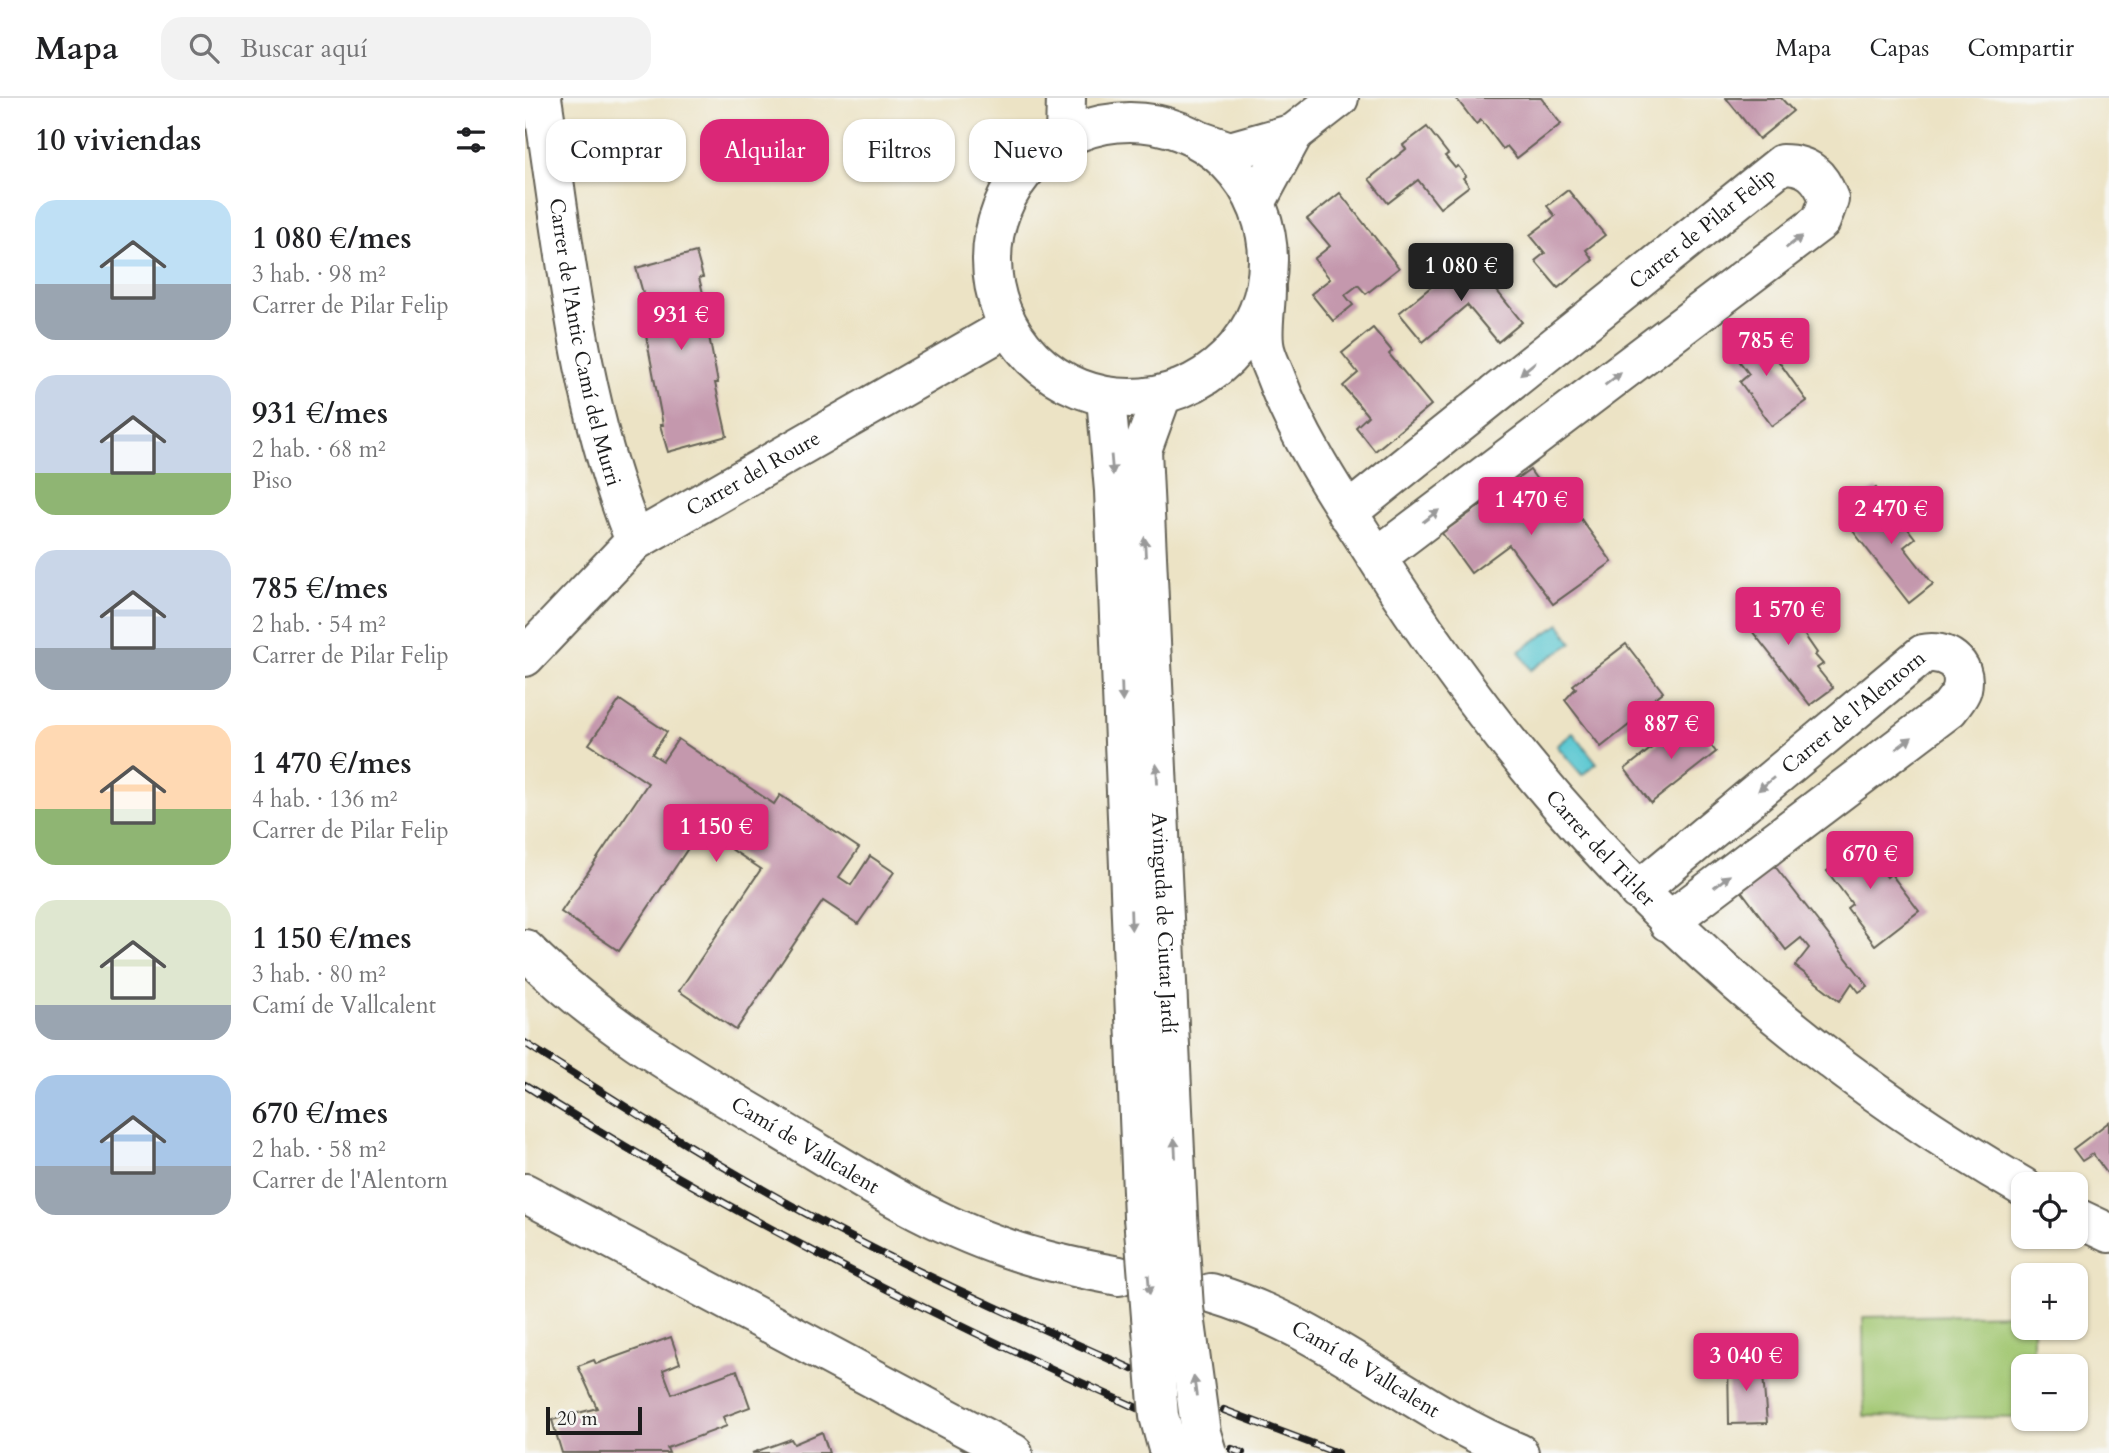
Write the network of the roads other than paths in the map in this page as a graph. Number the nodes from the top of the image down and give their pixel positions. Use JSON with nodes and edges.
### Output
{"nodes":[{"id":1,"x":542,"y":98,"type":"edge"},
{"id":2,"x":1066,"y":98,"type":"edge"},
{"id":3,"x":1097,"y":98,"type":"edge"},
{"id":4,"x":1339,"y":98,"type":"edge"},
{"id":5,"x":1065,"y":119,"type":"edge"},
{"id":6,"x":1135,"y":121,"type":"junction"},
{"id":7,"x":1087,"y":129,"type":"edge"},
{"id":8,"x":1294,"y":133,"type":"junction"},
{"id":9,"x":1201,"y":141,"type":"junction"},
{"id":10,"x":1017,"y":182,"type":"edge"},
{"id":11,"x":1256,"y":203,"type":"junction"},
{"id":12,"x":1266,"y":289,"type":"junction"},
{"id":13,"x":1008,"y":327,"type":"junction"},
{"id":14,"x":1206,"y":377,"type":"junction"},
{"id":15,"x":1163,"y":395,"type":"junction"},
{"id":16,"x":1106,"y":397,"type":"junction"},
{"id":17,"x":1287,"y":407,"type":"junction"},
{"id":18,"x":1347,"y":513,"type":"junction"},
{"id":19,"x":635,"y":541,"type":"junction"},
{"id":20,"x":1377,"y":557,"type":"junction"},
{"id":21,"x":525,"y":657,"type":"edge"},
{"id":22,"x":1638,"y":891,"type":"junction"},
{"id":23,"x":1668,"y":922,"type":"junction"},
{"id":24,"x":525,"y":949,"type":"edge"},
{"id":25,"x":2011,"y":1180,"type":"edge"},
{"id":26,"x":525,"y":1193,"type":"edge"},
{"id":27,"x":1161,"y":1217,"type":"junction"},
{"id":28,"x":2088,"y":1223,"type":"edge"},
{"id":29,"x":2109,"y":1233,"type":"edge"},
{"id":30,"x":1119,"y":1276,"type":"dead end"},
{"id":31,"x":1211,"y":1293,"type":"dead end"},
{"id":32,"x":956,"y":1425,"type":"junction"},
{"id":33,"x":992,"y":1453,"type":"edge"},
{"id":34,"x":1013,"y":1453,"type":"edge"},
{"id":35,"x":1168,"y":1453,"type":"edge"},
{"id":36,"x":1207,"y":1453,"type":"edge"},
{"id":37,"x":1519,"y":1453,"type":"edge"}],
"edges":[{"from":1,"to":19,"type":"street","name":"Carrer de l'Antic Camí del Murri"},
{"from":2,"to":5,"type":"street"},
{"from":3,"to":6,"type":"street"},
{"from":4,"to":8,"type":"street"},
{"from":6,"to":7,"type":"street"},
{"from":6,"to":9,"type":"street"},
{"from":8,"to":9,"type":"street"},
{"from":8,"to":11,"type":"street"},
{"from":9,"to":11,"type":"street","name":"Carrer del Til·ler"},
{"from":10,"to":13,"type":"street"},
{"from":11,"to":12,"type":"street","name":"Carrer del Til·ler"},
{"from":12,"to":14,"type":"street"},
{"from":12,"to":17,"type":"street","name":"Carrer del Til·ler"},
{"from":13,"to":16,"type":"street"},
{"from":13,"to":19,"type":"street","name":"Carrer del Roure"},
{"from":14,"to":15,"type":"street"},
{"from":14,"to":17,"type":"street","name":"Carrer del Til·ler"},
{"from":15,"to":16,"type":"street"},
{"from":27,"to":15,"type":"street","name":"Avinguda de Ciutat Jardí","one_way":true},
{"from":16,"to":27,"type":"street","name":"Avinguda de Ciutat Jardí","one_way":true},
{"from":17,"to":18,"type":"street","name":"Carrer del Til·ler"},
{"from":18,"to":20,"type":"street","name":"Carrer del Til·ler"},
{"from":20,"to":18,"type":"street","name":"Carrer de Pilar Felip","one_way":true},
{"from":19,"to":21,"type":"street","name":"Carrer del Roure"},
{"from":20,"to":22,"type":"street","name":"Carrer del Til·ler"},
{"from":22,"to":23,"type":"street","name":"Carrer del Til·ler"},
{"from":23,"to":22,"type":"street","name":"Carrer de l'Alentorn","one_way":true},
{"from":23,"to":25,"type":"street","name":"Carrer del Til·ler"},
{"from":24,"to":30,"type":"street","name":"Camí de Vallcalent"},
{"from":26,"to":32,"type":"street"},
{"from":27,"to":35,"type":"street","name":"Avinguda de Ciutat Jardí","one_way":true,"bridge":true},
{"from":36,"to":27,"type":"street","name":"Avinguda de Ciutat Jardí","one_way":true,"bridge":true},
{"from":28,"to":29,"type":"street"},
{"from":31,"to":37,"type":"street","name":"Camí de Vallcalent"},
{"from":32,"to":33,"type":"street"},
{"from":32,"to":34,"type":"street"}]}
